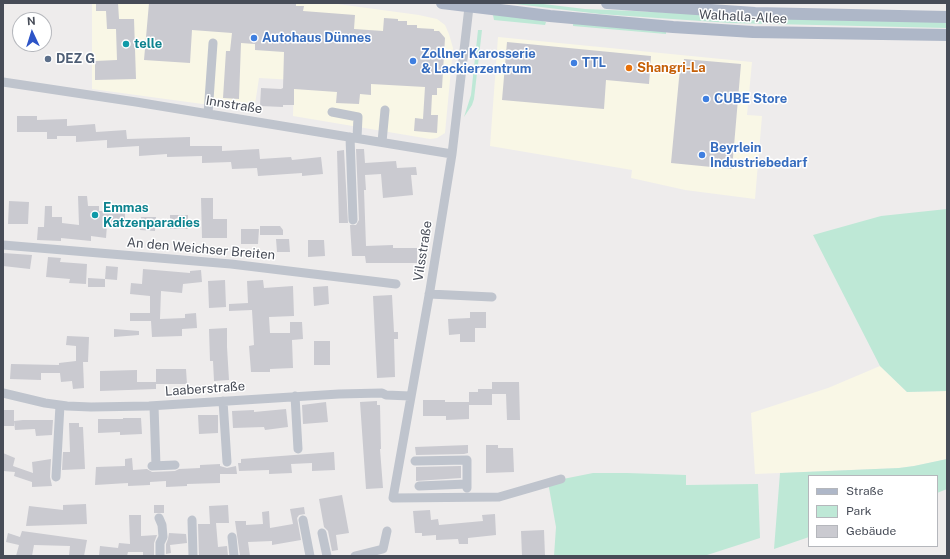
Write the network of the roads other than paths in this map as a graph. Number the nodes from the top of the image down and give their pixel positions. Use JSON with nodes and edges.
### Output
{"nodes":[{"id":1,"x":442,"y":3,"type":"edge"},
{"id":2,"x":606,"y":3,"type":"edge"},
{"id":3,"x":469,"y":4,"type":"edge"},
{"id":4,"x":947,"y":17,"type":"edge"},
{"id":5,"x":947,"y":35,"type":"edge"},
{"id":6,"x":213,"y":43,"type":"dead end"},
{"id":7,"x":6,"y":82,"type":"edge"},
{"id":8,"x":386,"y":110,"type":"dead end"},
{"id":9,"x":332,"y":112,"type":"dead end"},
{"id":10,"x":208,"y":114,"type":"junction"},
{"id":11,"x":354,"y":137,"type":"junction"},
{"id":12,"x":382,"y":142,"type":"junction"},
{"id":13,"x":452,"y":154,"type":"junction"},
{"id":14,"x":353,"y":220,"type":"dead end"},
{"id":15,"x":3,"y":245,"type":"edge"},
{"id":16,"x":396,"y":284,"type":"dead end"},
{"id":17,"x":429,"y":294,"type":"junction"},
{"id":18,"x":492,"y":297,"type":"dead end"},
{"id":19,"x":3,"y":393,"type":"edge"},
{"id":20,"x":295,"y":396,"type":"junction"},
{"id":21,"x":410,"y":396,"type":"junction"},
{"id":22,"x":223,"y":401,"type":"junction"},
{"id":23,"x":60,"y":405,"type":"junction"},
{"id":24,"x":154,"y":406,"type":"junction"},
{"id":25,"x":298,"y":449,"type":"dead end"},
{"id":26,"x":415,"y":461,"type":"dead end"},
{"id":27,"x":227,"y":462,"type":"dead end"},
{"id":28,"x":174,"y":465,"type":"dead end"},
{"id":29,"x":56,"y":477,"type":"dead end"},
{"id":30,"x":561,"y":479,"type":"dead end"},
{"id":31,"x":467,"y":484,"type":"junction"},
{"id":32,"x":419,"y":486,"type":"dead end"},
{"id":33,"x":467,"y":497,"type":"junction"},
{"id":34,"x":159,"y":518,"type":"dead end"},
{"id":35,"x":192,"y":520,"type":"dead end"},
{"id":36,"x":303,"y":520,"type":"dead end"},
{"id":37,"x":387,"y":531,"type":"dead end"},
{"id":38,"x":322,"y":533,"type":"dead end"},
{"id":39,"x":232,"y":537,"type":"dead end"},
{"id":40,"x":160,"y":556,"type":"edge"},
{"id":41,"x":194,"y":556,"type":"edge"},
{"id":42,"x":234,"y":556,"type":"edge"},
{"id":43,"x":310,"y":556,"type":"edge"},
{"id":44,"x":327,"y":556,"type":"edge"},
{"id":45,"x":355,"y":556,"type":"edge"}],
"edges":[{"from":1,"to":3,"type":"main road","name":"Walhalla-Allee"},
{"from":2,"to":4,"type":"main road","name":"Walhalla-Allee"},
{"from":3,"to":5,"type":"main road","name":"Walhalla-Allee"},
{"from":3,"to":13,"type":"street","name":"Vilsstraße"},
{"from":6,"to":10,"type":"street"},
{"from":7,"to":10,"type":"street","name":"Innstraße"},
{"from":8,"to":12,"type":"street"},
{"from":9,"to":11,"type":"street"},
{"from":10,"to":11,"type":"street","name":"Innstraße"},
{"from":11,"to":12,"type":"street","name":"Innstraße"},
{"from":11,"to":14,"type":"street"},
{"from":12,"to":13,"type":"street","name":"Innstraße"},
{"from":13,"to":17,"type":"street","name":"Vilsstraße"},
{"from":15,"to":16,"type":"street","name":"An den Weichser Breiten"},
{"from":17,"to":18,"type":"street"},
{"from":17,"to":21,"type":"street","name":"Vilsstraße"},
{"from":19,"to":23,"type":"street","name":"Laaberstraße"},
{"from":20,"to":21,"type":"street","name":"Laaberstraße"},
{"from":20,"to":22,"type":"street","name":"Laaberstraße"},
{"from":20,"to":25,"type":"street"},
{"from":21,"to":33,"type":"street","name":"Vilsstraße"},
{"from":22,"to":24,"type":"street","name":"Laaberstraße"},
{"from":22,"to":27,"type":"street"},
{"from":23,"to":24,"type":"street","name":"Laaberstraße"},
{"from":23,"to":29,"type":"street"},
{"from":24,"to":28,"type":"street"},
{"from":26,"to":31,"type":"street"},
{"from":30,"to":33,"type":"street"},
{"from":31,"to":32,"type":"street"},
{"from":31,"to":33,"type":"street"},
{"from":34,"to":40,"type":"street"},
{"from":35,"to":41,"type":"street"},
{"from":36,"to":43,"type":"street"},
{"from":37,"to":45,"type":"street"},
{"from":38,"to":44,"type":"street"},
{"from":39,"to":42,"type":"street"}]}
